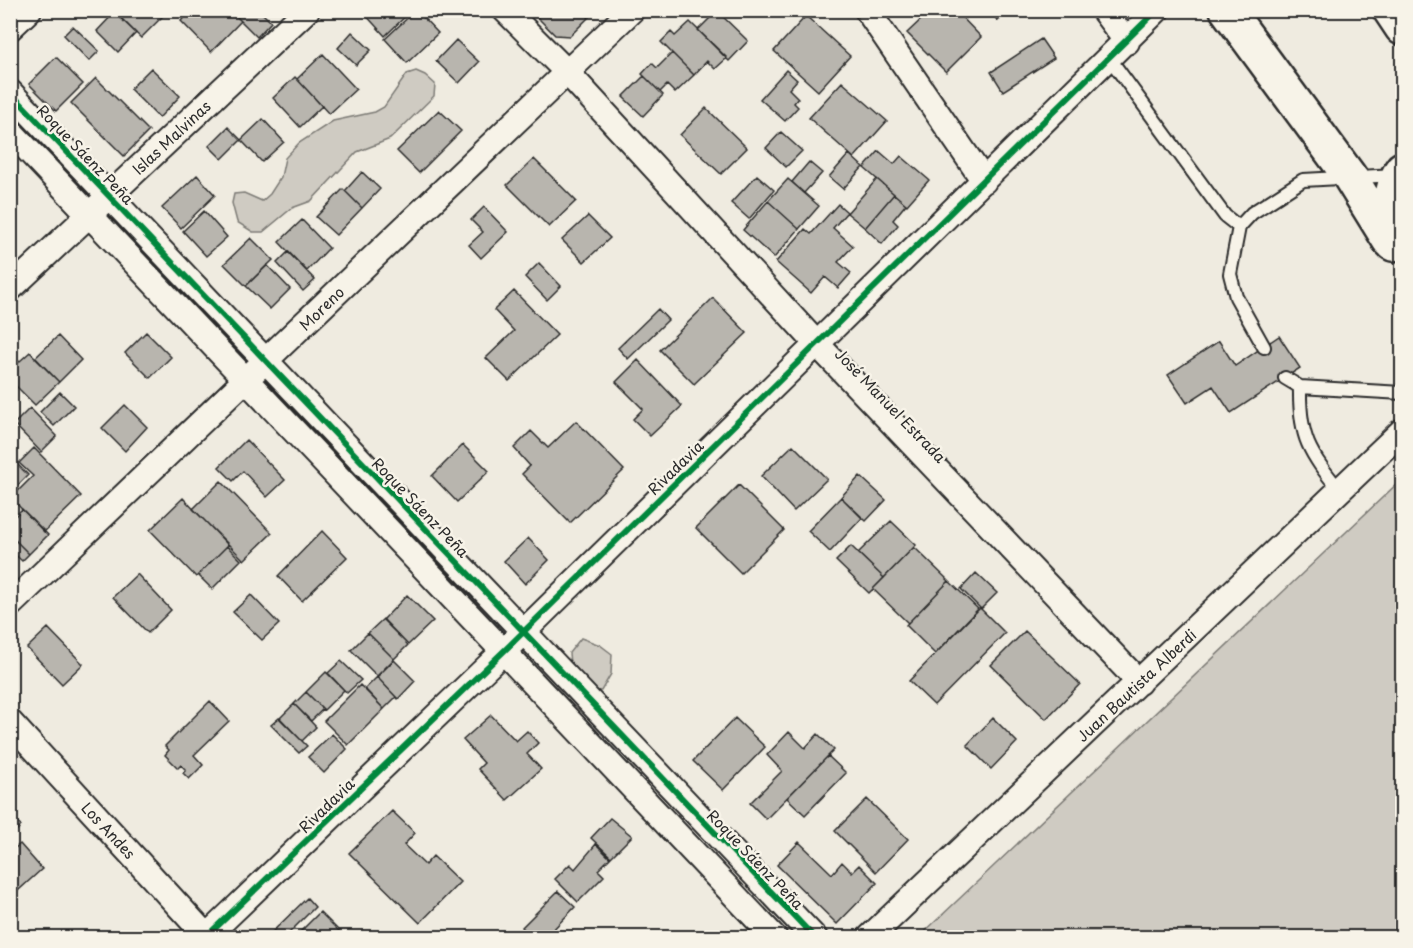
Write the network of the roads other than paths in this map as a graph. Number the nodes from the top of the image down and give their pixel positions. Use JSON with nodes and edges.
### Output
{"nodes":[{"id":1,"x":29,"y":10,"type":"edge"},
{"id":2,"x":306,"y":10,"type":"edge"},
{"id":3,"x":505,"y":10,"type":"edge"},
{"id":4,"x":632,"y":10,"type":"edge"},
{"id":5,"x":867,"y":10,"type":"edge"},
{"id":6,"x":1103,"y":10,"type":"edge"},
{"id":7,"x":1157,"y":10,"type":"edge"},
{"id":8,"x":1227,"y":10,"type":"edge"},
{"id":9,"x":1390,"y":10,"type":"edge"},
{"id":10,"x":10,"y":28,"type":"edge"},
{"id":11,"x":1402,"y":28,"type":"edge"},
{"id":12,"x":1127,"y":42,"type":"junction"},
{"id":13,"x":1110,"y":59,"type":"junction"},
{"id":14,"x":566,"y":71,"type":"junction"},
{"id":15,"x":10,"y":92,"type":"edge"},
{"id":16,"x":10,"y":131,"type":"edge"},
{"id":17,"x":1400,"y":172,"type":"edge"},
{"id":18,"x":1350,"y":177,"type":"junction"},
{"id":19,"x":984,"y":181,"type":"junction"},
{"id":20,"x":109,"y":195,"type":"junction"},
{"id":21,"x":89,"y":214,"type":"junction"},
{"id":22,"x":1239,"y":227,"type":"junction"},
{"id":23,"x":1396,"y":249,"type":"edge"},
{"id":24,"x":10,"y":289,"type":"edge"},
{"id":25,"x":817,"y":344,"type":"junction"},
{"id":26,"x":1264,"y":346,"type":"dead end"},
{"id":27,"x":266,"y":361,"type":"junction"},
{"id":28,"x":1285,"y":378,"type":"dead end"},
{"id":29,"x":247,"y":379,"type":"junction"},
{"id":30,"x":1300,"y":387,"type":"junction"},
{"id":31,"x":1402,"y":393,"type":"edge"},
{"id":32,"x":1402,"y":431,"type":"edge"},
{"id":33,"x":1340,"y":491,"type":"junction"},
{"id":34,"x":10,"y":605,"type":"edge"},
{"id":35,"x":524,"y":632,"type":"junction"},
{"id":36,"x":505,"y":650,"type":"junction"},
{"id":37,"x":1139,"y":682,"type":"junction"},
{"id":38,"x":10,"y":722,"type":"edge"},
{"id":39,"x":208,"y":937,"type":"edge"},
{"id":40,"x":776,"y":938,"type":"edge"},
{"id":41,"x":815,"y":938,"type":"edge"},
{"id":42,"x":869,"y":938,"type":"edge"}],
"edges":[{"from":1,"to":10,"type":"street"},
{"from":2,"to":20,"type":"street","name":"Islas Malvinas"},
{"from":3,"to":14,"type":"street","name":"José Manuel Estrada"},
{"from":4,"to":14,"type":"street","name":"Moreno"},
{"from":5,"to":19,"type":"street"},
{"from":6,"to":12,"type":"street"},
{"from":7,"to":12,"type":"street","name":"Rivadavia"},
{"from":8,"to":18,"type":"main road"},
{"from":9,"to":11,"type":"main road"},
{"from":12,"to":13,"type":"street","name":"Rivadavia"},
{"from":13,"to":19,"type":"street","name":"Rivadavia"},
{"from":13,"to":22,"type":"lane"},
{"from":14,"to":25,"type":"street","name":"José Manuel Estrada"},
{"from":14,"to":27,"type":"street","name":"Moreno"},
{"from":15,"to":20,"type":"street","name":"Roque Sáenz Peña"},
{"from":16,"to":21,"type":"street"},
{"from":17,"to":18,"type":"lane"},
{"from":17,"to":23,"type":"main road"},
{"from":18,"to":22,"type":"lane"},
{"from":18,"to":23,"type":"main road"},
{"from":19,"to":25,"type":"street","name":"Rivadavia"},
{"from":20,"to":21,"type":"street","name":"Islas Malvinas"},
{"from":20,"to":27,"type":"street","name":"Roque Sáenz Peña"},
{"from":21,"to":24,"type":"street","name":"Islas Malvinas"},
{"from":21,"to":29,"type":"street"},
{"from":22,"to":26,"type":"lane"},
{"from":25,"to":35,"type":"street","name":"Rivadavia"},
{"from":25,"to":37,"type":"street","name":"José Manuel Estrada"},
{"from":27,"to":29,"type":"street","name":"Moreno"},
{"from":27,"to":35,"type":"street","name":"Roque Sáenz Peña"},
{"from":28,"to":30,"type":"lane"},
{"from":29,"to":34,"type":"street","name":"Moreno"},
{"from":29,"to":36,"type":"street"},
{"from":30,"to":31,"type":"lane"},
{"from":30,"to":33,"type":"lane"},
{"from":32,"to":33,"type":"street","name":"Juan Bautista Alberdi"},
{"from":33,"to":37,"type":"street","name":"Juan Bautista Alberdi"},
{"from":35,"to":36,"type":"street","name":"Rivadavia"},
{"from":35,"to":41,"type":"street","name":"Roque Sáenz Peña"},
{"from":36,"to":39,"type":"street","name":"Rivadavia"},
{"from":36,"to":40,"type":"street"},
{"from":37,"to":42,"type":"street","name":"Juan Bautista Alberdi"},
{"from":38,"to":39,"type":"street","name":"Los Andes"}]}
